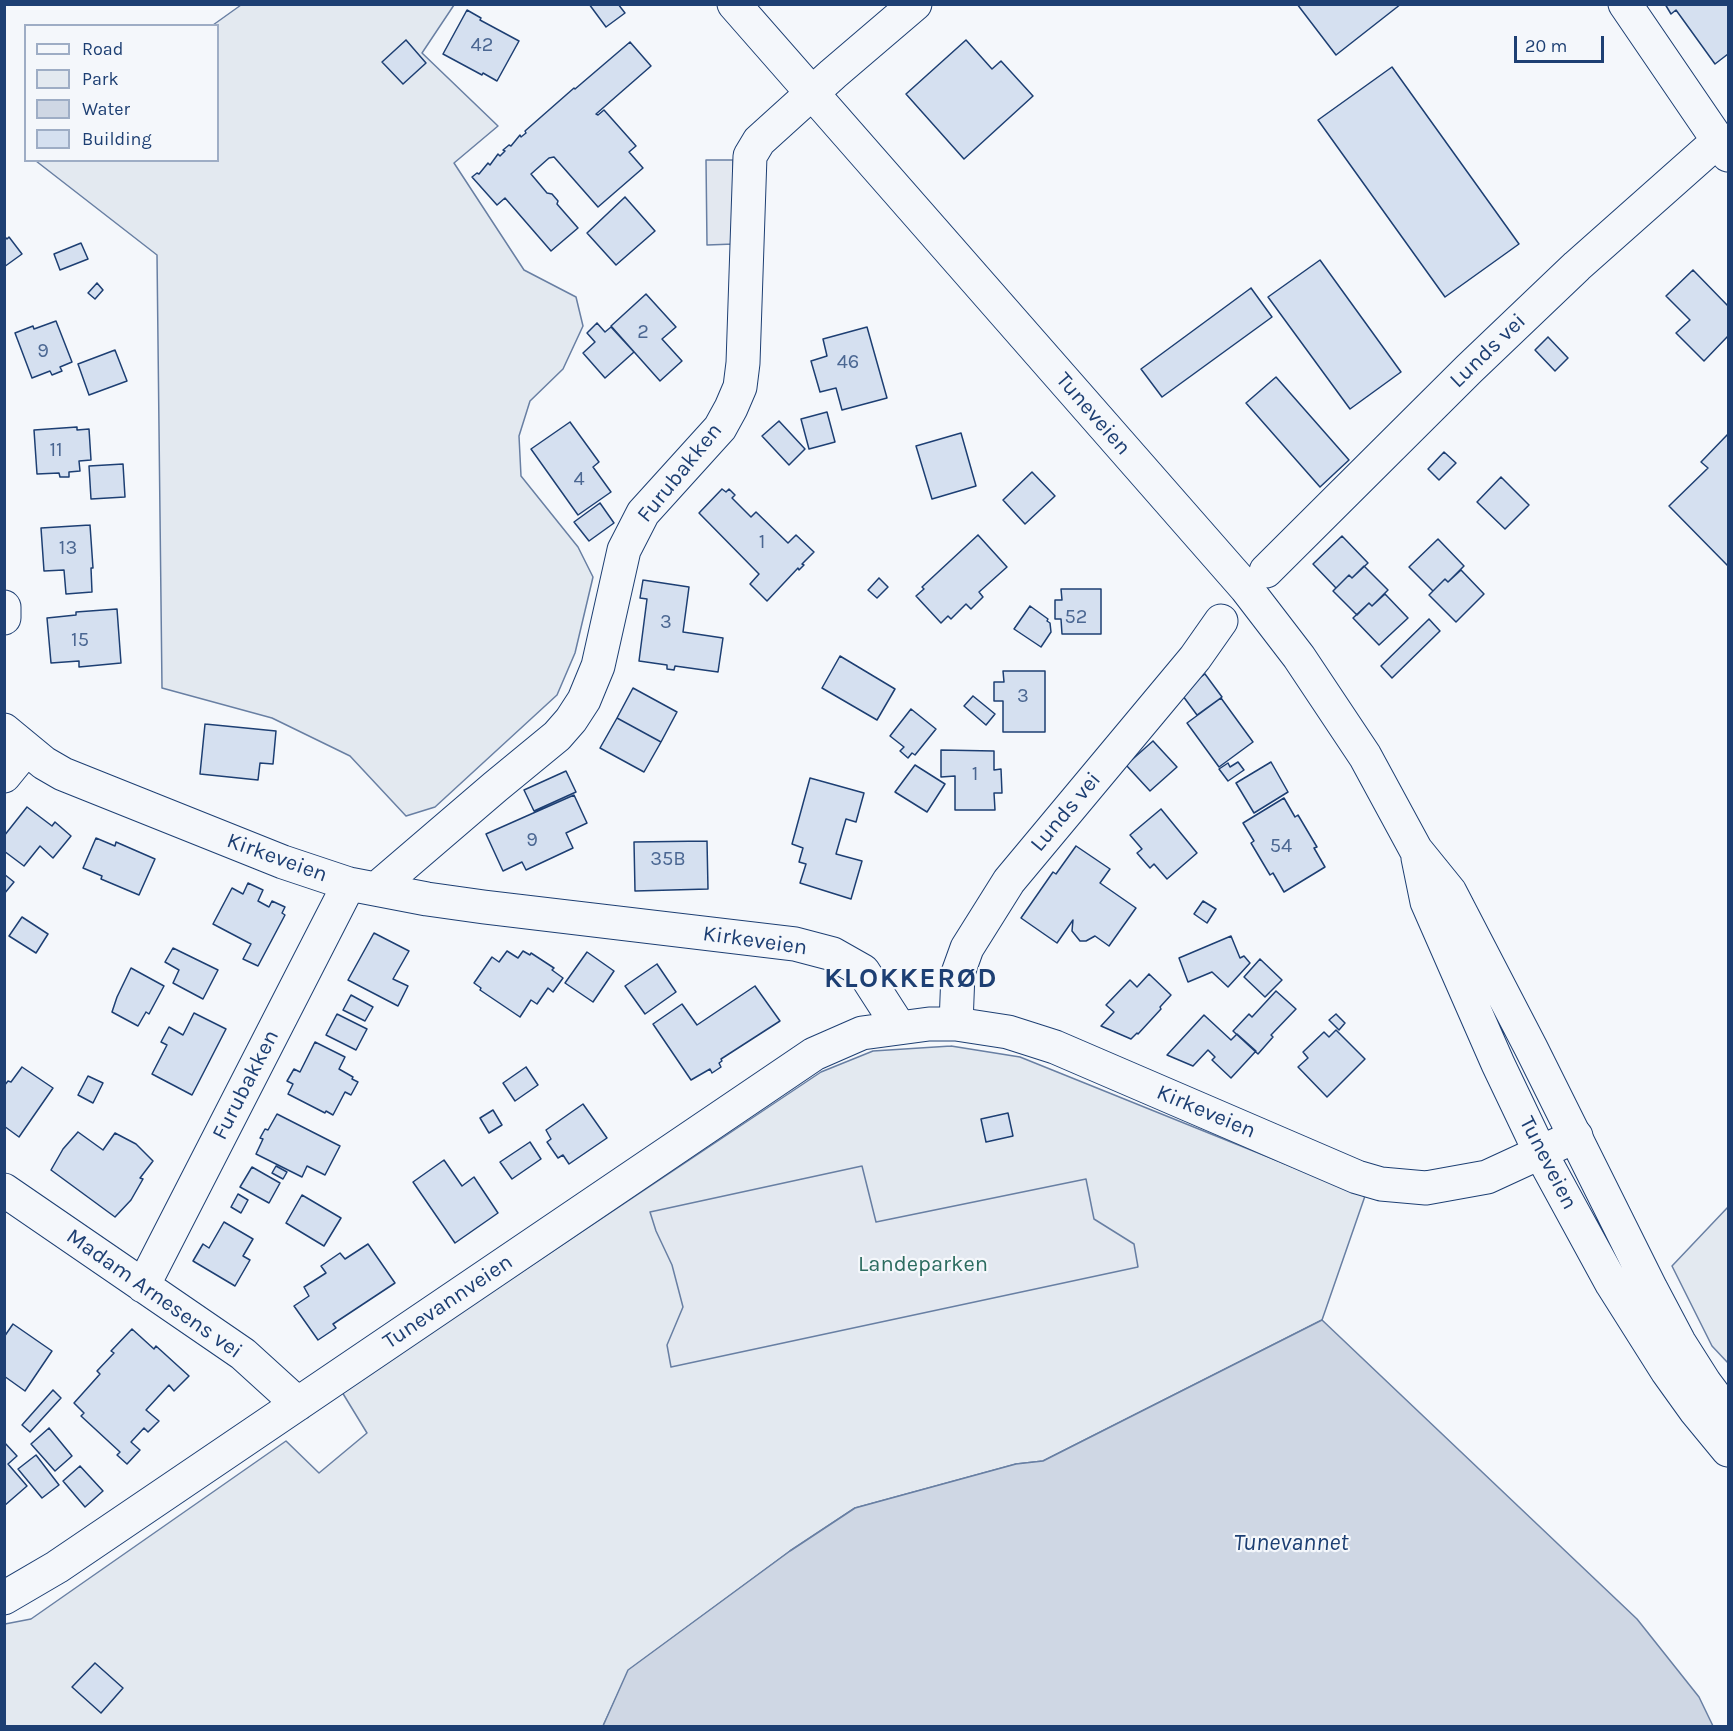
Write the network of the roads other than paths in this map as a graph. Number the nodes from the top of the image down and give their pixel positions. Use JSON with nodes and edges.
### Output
{"nodes":[{"id":1,"x":734,"y":4,"type":"edge"},
{"id":2,"x":915,"y":4,"type":"edge"},
{"id":3,"x":1625,"y":4,"type":"edge"},
{"id":4,"x":812,"y":93,"type":"junction"},
{"id":5,"x":1724,"y":148,"type":"edge"},
{"id":6,"x":1266,"y":571,"type":"dead end"},
{"id":7,"x":4,"y":607,"type":"edge"},
{"id":8,"x":4,"y":618,"type":"edge"},
{"id":9,"x":1221,"y":621,"type":"dead end"},
{"id":10,"x":15,"y":740,"type":"edge"},
{"id":11,"x":4,"y":776,"type":"edge"},
{"id":12,"x":1416,"y":850,"type":"junction"},
{"id":13,"x":363,"y":887,"type":"junction"},
{"id":14,"x":957,"y":1024,"type":"junction"},
{"id":15,"x":899,"y":1026,"type":"junction"},
{"id":16,"x":1576,"y":1136,"type":"junction"},
{"id":17,"x":1540,"y":1152,"type":"junction"},
{"id":18,"x":4,"y":1190,"type":"edge"},
{"id":19,"x":143,"y":1286,"type":"junction"},
{"id":20,"x":298,"y":1404,"type":"junction"},
{"id":21,"x":1728,"y":1414,"type":"edge"},
{"id":22,"x":1728,"y":1450,"type":"edge"},
{"id":23,"x":4,"y":1598,"type":"edge"}],
"edges":[{"from":1,"to":4,"type":"street","name":"Tuneveien"},
{"from":2,"to":4,"type":"street","name":"Furubakken"},
{"from":3,"to":5,"type":"street"},
{"from":4,"to":12,"type":"street","name":"Tuneveien"},
{"from":4,"to":13,"type":"street","name":"Furubakken"},
{"from":5,"to":6,"type":"street","name":"Lunds vei"},
{"from":7,"to":8,"type":"street"},
{"from":9,"to":14,"type":"street","name":"Lunds vei"},
{"from":10,"to":11,"type":"street"},
{"from":10,"to":13,"type":"street","name":"Kirkeveien"},
{"from":12,"to":16,"type":"street","name":"Tuneveien"},
{"from":12,"to":17,"type":"street","name":"Tuneveien"},
{"from":13,"to":15,"type":"street","name":"Kirkeveien"},
{"from":13,"to":19,"type":"street","name":"Furubakken"},
{"from":14,"to":15,"type":"street","name":"Kirkeveien"},
{"from":14,"to":17,"type":"street","name":"Kirkeveien"},
{"from":15,"to":20,"type":"street","name":"Tunevannveien"},
{"from":16,"to":17,"type":"street","name":"Kirkeveien"},
{"from":16,"to":21,"type":"street","name":"Tuneveien"},
{"from":17,"to":22,"type":"street","name":"Tuneveien"},
{"from":18,"to":19,"type":"street","name":"Madam Arnesens vei"},
{"from":19,"to":20,"type":"street","name":"Madam Arnesens vei"},
{"from":20,"to":23,"type":"street","name":"Tunevannveien"}]}
